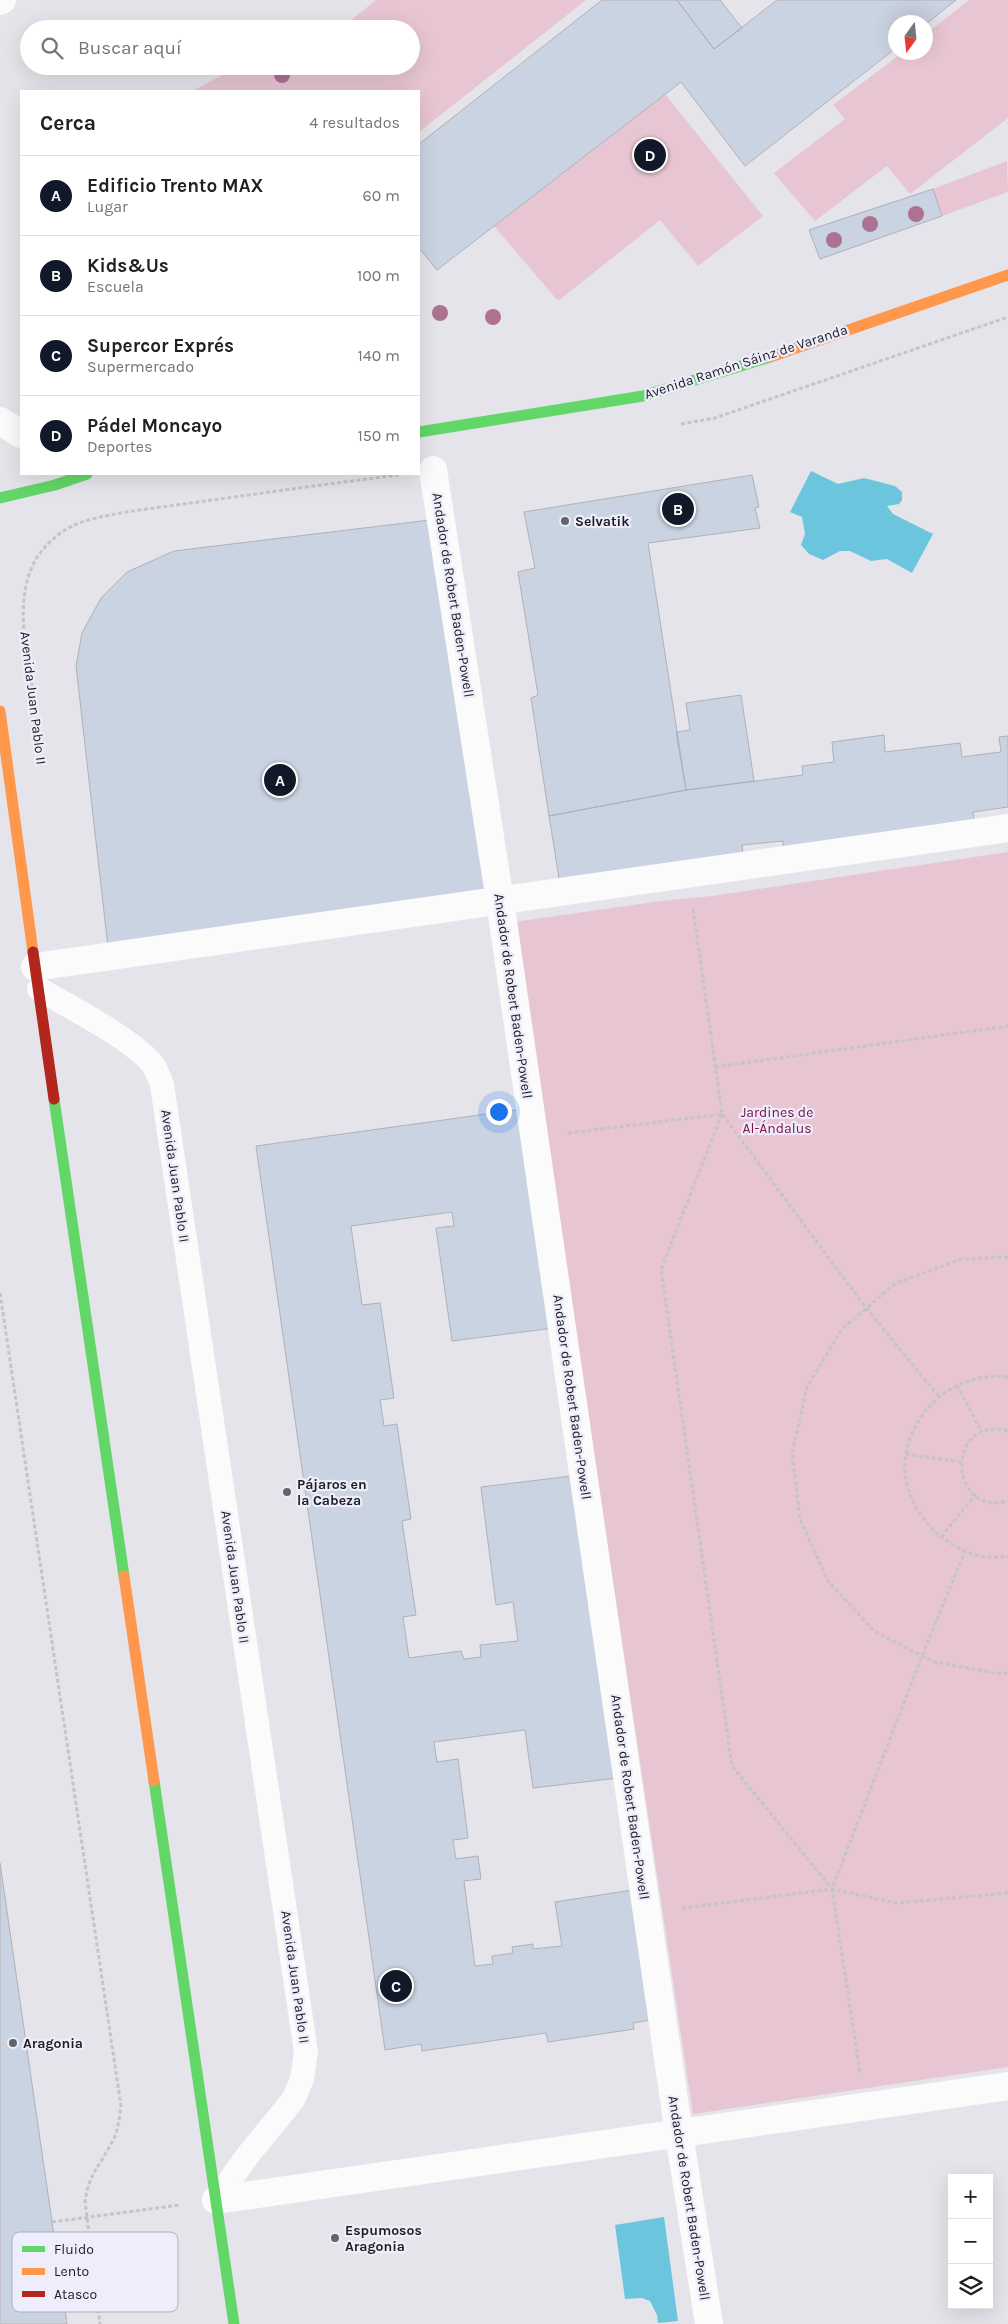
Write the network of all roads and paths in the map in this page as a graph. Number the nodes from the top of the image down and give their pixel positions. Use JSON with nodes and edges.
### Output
{"nodes":[{"id":1,"x":1008,"y":275,"type":"edge"},
{"id":2,"x":0,"y":421,"type":"edge"},
{"id":3,"x":420,"y":432,"type":"edge"},
{"id":4,"x":20,"y":433,"type":"edge"},
{"id":5,"x":433,"y":470,"type":"dead end"},
{"id":6,"x":84,"y":475,"type":"edge"},
{"id":7,"x":397,"y":475,"type":"edge"},
{"id":8,"x":0,"y":498,"type":"edge"},
{"id":9,"x":33,"y":696,"type":"dead end"},
{"id":10,"x":0,"y":711,"type":"edge"},
{"id":11,"x":1008,"y":828,"type":"edge"},
{"id":12,"x":688,"y":873,"type":"junction"},
{"id":13,"x":500,"y":900,"type":"junction"},
{"id":14,"x":37,"y":978,"type":"junction"},
{"id":15,"x":1008,"y":1026,"type":"edge"},
{"id":16,"x":715,"y":1067,"type":"junction"},
{"id":17,"x":722,"y":1114,"type":"junction"},
{"id":18,"x":566,"y":1133,"type":"dead end"},
{"id":19,"x":1008,"y":1257,"type":"edge"},
{"id":20,"x":0,"y":1293,"type":"edge"},
{"id":21,"x":866,"y":1308,"type":"junction"},
{"id":22,"x":1008,"y":1378,"type":"edge"},
{"id":23,"x":957,"y":1385,"type":"junction"},
{"id":24,"x":939,"y":1397,"type":"junction"},
{"id":25,"x":1008,"y":1431,"type":"edge"},
{"id":26,"x":982,"y":1432,"type":"junction"},
{"id":27,"x":906,"y":1454,"type":"junction"},
{"id":28,"x":961,"y":1462,"type":"junction"},
{"id":29,"x":976,"y":1494,"type":"junction"},
{"id":30,"x":1008,"y":1501,"type":"edge"},
{"id":31,"x":941,"y":1537,"type":"junction"},
{"id":32,"x":965,"y":1551,"type":"junction"},
{"id":33,"x":1008,"y":1556,"type":"edge"},
{"id":34,"x":922,"y":1656,"type":"junction"},
{"id":35,"x":1008,"y":1673,"type":"edge"},
{"id":36,"x":832,"y":1889,"type":"junction"},
{"id":37,"x":1008,"y":1893,"type":"edge"},
{"id":38,"x":681,"y":1908,"type":"dead end"},
{"id":39,"x":1008,"y":2086,"type":"edge"},
{"id":40,"x":865,"y":2107,"type":"junction"},
{"id":41,"x":679,"y":2134,"type":"junction"},
{"id":42,"x":216,"y":2200,"type":"junction"},
{"id":43,"x":86,"y":2219,"type":"junction"},
{"id":44,"x":52,"y":2222,"type":"dead end"},
{"id":45,"x":88,"y":2232,"type":"edge"},
{"id":46,"x":234,"y":2324,"type":"edge"},
{"id":47,"x":708,"y":2324,"type":"edge"}],
"edges":[{"from":1,"to":3,"type":"street","name":"Avenida Ramón Sáinz de Varanda"},
{"from":2,"to":4,"type":"street"},
{"from":5,"to":13,"type":"street","name":"Andador de Robert Baden-Powell"},
{"from":6,"to":8,"type":"street"},
{"from":7,"to":9,"type":"path","name":"Avenida Juan Pablo II"},
{"from":10,"to":14,"type":"street"},
{"from":11,"to":12,"type":"street"},
{"from":12,"to":13,"type":"street"},
{"from":12,"to":16,"type":"path"},
{"from":13,"to":14,"type":"street"},
{"from":13,"to":41,"type":"street","name":"Andador de Robert Baden-Powell"},
{"from":14,"to":42,"type":"street"},
{"from":14,"to":42,"type":"lane","name":"Avenida Juan Pablo II"},
{"from":15,"to":16,"type":"path"},
{"from":16,"to":17,"type":"path"},
{"from":17,"to":18,"type":"path"},
{"from":17,"to":21,"type":"path"},
{"from":17,"to":36,"type":"path"},
{"from":19,"to":21,"type":"path"},
{"from":20,"to":43,"type":"path"},
{"from":21,"to":24,"type":"path"},
{"from":21,"to":34,"type":"path"},
{"from":22,"to":23,"type":"path"},
{"from":23,"to":24,"type":"path"},
{"from":23,"to":26,"type":"path"},
{"from":24,"to":27,"type":"path"},
{"from":25,"to":26,"type":"path"},
{"from":26,"to":28,"type":"path"},
{"from":27,"to":28,"type":"path"},
{"from":27,"to":31,"type":"path"},
{"from":28,"to":29,"type":"path"},
{"from":29,"to":30,"type":"path"},
{"from":29,"to":31,"type":"path"},
{"from":31,"to":32,"type":"path"},
{"from":32,"to":33,"type":"path"},
{"from":32,"to":34,"type":"path"},
{"from":34,"to":35,"type":"path"},
{"from":34,"to":36,"type":"path"},
{"from":36,"to":37,"type":"path"},
{"from":36,"to":38,"type":"path"},
{"from":36,"to":40,"type":"path"},
{"from":39,"to":40,"type":"street"},
{"from":40,"to":41,"type":"street"},
{"from":41,"to":42,"type":"street"},
{"from":41,"to":47,"type":"street","name":"Andador de Robert Baden-Powell"},
{"from":42,"to":43,"type":"path"},
{"from":42,"to":46,"type":"street"},
{"from":43,"to":44,"type":"path"},
{"from":43,"to":45,"type":"path"}]}
